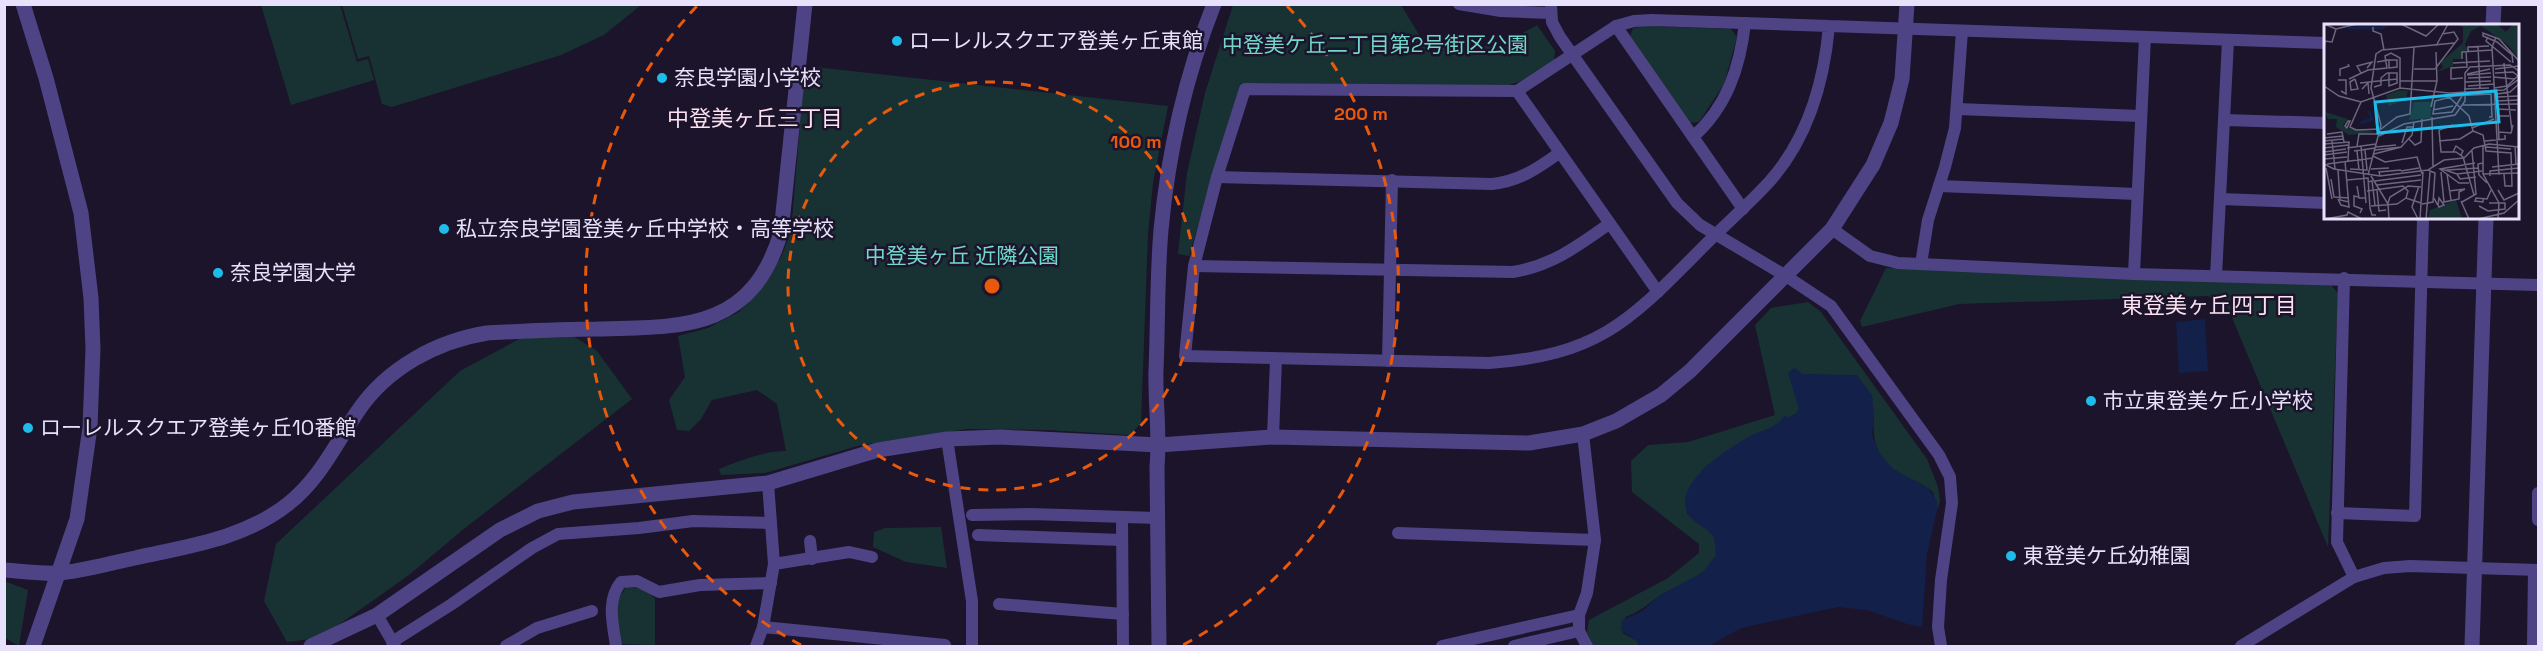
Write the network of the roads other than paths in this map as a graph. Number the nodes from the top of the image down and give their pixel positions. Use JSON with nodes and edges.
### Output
{"nodes":[{"id":1,"x":23,"y":4,"type":"edge"},
{"id":2,"x":805,"y":4,"type":"edge"},
{"id":3,"x":1215,"y":4,"type":"edge"},
{"id":4,"x":1459,"y":4,"type":"edge"},
{"id":5,"x":1908,"y":4,"type":"edge"},
{"id":6,"x":2494,"y":4,"type":"edge"},
{"id":7,"x":1550,"y":9,"type":"edge"},
{"id":8,"x":1746,"y":23,"type":"junction"},
{"id":9,"x":2493,"y":24,"type":"edge"},
{"id":10,"x":1616,"y":26,"type":"junction"},
{"id":11,"x":1829,"y":26,"type":"junction"},
{"id":12,"x":1907,"y":29,"type":"junction"},
{"id":13,"x":1962,"y":30,"type":"junction"},
{"id":14,"x":2145,"y":37,"type":"junction"},
{"id":15,"x":2228,"y":41,"type":"junction"},
{"id":16,"x":2324,"y":43,"type":"edge"},
{"id":17,"x":1574,"y":54,"type":"junction"},
{"id":18,"x":1517,"y":92,"type":"junction"},
{"id":19,"x":1958,"y":109,"type":"junction"},
{"id":20,"x":2140,"y":116,"type":"junction"},
{"id":21,"x":2224,"y":120,"type":"junction"},
{"id":22,"x":2324,"y":123,"type":"edge"},
{"id":23,"x":1693,"y":137,"type":"junction"},
{"id":24,"x":1559,"y":153,"type":"junction"},
{"id":25,"x":1217,"y":177,"type":"junction"},
{"id":26,"x":1392,"y":180,"type":"junction"},
{"id":27,"x":1939,"y":186,"type":"junction"},
{"id":28,"x":2137,"y":194,"type":"junction"},
{"id":29,"x":2220,"y":199,"type":"junction"},
{"id":30,"x":2324,"y":203,"type":"edge"},
{"id":31,"x":1743,"y":209,"type":"junction"},
{"id":32,"x":2423,"y":219,"type":"edge"},
{"id":33,"x":2486,"y":219,"type":"edge"},
{"id":34,"x":1609,"y":224,"type":"junction"},
{"id":35,"x":1832,"y":229,"type":"junction"},
{"id":36,"x":1715,"y":234,"type":"junction"},
{"id":37,"x":1922,"y":264,"type":"junction"},
{"id":38,"x":1194,"y":266,"type":"junction"},
{"id":39,"x":1390,"y":271,"type":"junction"},
{"id":40,"x":2134,"y":274,"type":"junction"},
{"id":41,"x":1786,"y":276,"type":"junction"},
{"id":42,"x":2216,"y":276,"type":"junction"},
{"id":43,"x":2344,"y":278,"type":"junction"},
{"id":44,"x":2421,"y":281,"type":"junction"},
{"id":45,"x":2483,"y":283,"type":"junction"},
{"id":46,"x":2538,"y":285,"type":"edge"},
{"id":47,"x":1658,"y":292,"type":"junction"},
{"id":48,"x":1276,"y":359,"type":"junction"},
{"id":49,"x":1388,"y":361,"type":"junction"},
{"id":50,"x":1583,"y":434,"type":"junction"},
{"id":51,"x":1273,"y":437,"type":"junction"},
{"id":52,"x":947,"y":439,"type":"junction"},
{"id":53,"x":1159,"y":445,"type":"junction"},
{"id":54,"x":768,"y":483,"type":"junction"},
{"id":55,"x":2538,"y":493,"type":"edge"},
{"id":56,"x":2337,"y":513,"type":"junction"},
{"id":57,"x":972,"y":515,"type":"dead end"},
{"id":58,"x":1122,"y":518,"type":"junction"},
{"id":59,"x":1157,"y":518,"type":"junction"},
{"id":60,"x":2538,"y":520,"type":"edge"},
{"id":61,"x":771,"y":523,"type":"junction"},
{"id":62,"x":1398,"y":533,"type":"dead end"},
{"id":63,"x":978,"y":535,"type":"dead end"},
{"id":64,"x":1122,"y":540,"type":"junction"},
{"id":65,"x":1595,"y":540,"type":"junction"},
{"id":66,"x":810,"y":541,"type":"dead end"},
{"id":67,"x":872,"y":557,"type":"dead end"},
{"id":68,"x":812,"y":559,"type":"junction"},
{"id":69,"x":774,"y":564,"type":"junction"},
{"id":70,"x":2475,"y":569,"type":"junction"},
{"id":71,"x":4,"y":570,"type":"edge"},
{"id":72,"x":2536,"y":570,"type":"edge"},
{"id":73,"x":59,"y":573,"type":"junction"},
{"id":74,"x":2354,"y":577,"type":"junction"},
{"id":75,"x":771,"y":584,"type":"junction"},
{"id":76,"x":999,"y":604,"type":"dead end"},
{"id":77,"x":592,"y":611,"type":"dead end"},
{"id":78,"x":1123,"y":614,"type":"junction"},
{"id":79,"x":377,"y":615,"type":"junction"},
{"id":80,"x":1579,"y":615,"type":"junction"},
{"id":81,"x":2536,"y":624,"type":"edge"},
{"id":82,"x":763,"y":627,"type":"junction"},
{"id":83,"x":1579,"y":631,"type":"junction"},
{"id":84,"x":393,"y":644,"type":"edge"},
{"id":85,"x":945,"y":645,"type":"dead end"},
{"id":86,"x":33,"y":646,"type":"edge"},
{"id":87,"x":311,"y":646,"type":"edge"},
{"id":88,"x":506,"y":646,"type":"edge"},
{"id":89,"x":616,"y":646,"type":"edge"},
{"id":90,"x":756,"y":646,"type":"edge"},
{"id":91,"x":972,"y":646,"type":"edge"},
{"id":92,"x":1123,"y":646,"type":"edge"},
{"id":93,"x":1159,"y":646,"type":"edge"},
{"id":94,"x":1442,"y":646,"type":"edge"},
{"id":95,"x":1514,"y":646,"type":"edge"},
{"id":96,"x":1587,"y":646,"type":"edge"},
{"id":97,"x":1941,"y":646,"type":"edge"},
{"id":98,"x":2241,"y":646,"type":"edge"},
{"id":99,"x":2472,"y":646,"type":"edge"},
{"id":100,"x":2533,"y":646,"type":"edge"}],
"edges":[{"from":1,"to":73,"type":"street"},
{"from":2,"to":73,"type":"street"},
{"from":3,"to":53,"type":"street"},
{"from":4,"to":7,"type":"street"},
{"from":5,"to":12,"type":"street"},
{"from":6,"to":9,"type":"street"},
{"from":7,"to":17,"type":"street"},
{"from":8,"to":10,"type":"street"},
{"from":8,"to":11,"type":"street"},
{"from":8,"to":23,"type":"street"},
{"from":10,"to":17,"type":"street"},
{"from":10,"to":23,"type":"street"},
{"from":11,"to":12,"type":"street"},
{"from":11,"to":31,"type":"street"},
{"from":12,"to":13,"type":"street"},
{"from":12,"to":35,"type":"street"},
{"from":13,"to":14,"type":"street"},
{"from":13,"to":19,"type":"street"},
{"from":14,"to":15,"type":"street"},
{"from":14,"to":20,"type":"street"},
{"from":15,"to":16,"type":"street"},
{"from":15,"to":21,"type":"street"},
{"from":17,"to":18,"type":"street"},
{"from":17,"to":36,"type":"street"},
{"from":18,"to":24,"type":"street"},
{"from":18,"to":25,"type":"street"},
{"from":19,"to":20,"type":"street"},
{"from":19,"to":27,"type":"street"},
{"from":20,"to":28,"type":"street"},
{"from":21,"to":22,"type":"street"},
{"from":21,"to":29,"type":"street"},
{"from":23,"to":31,"type":"street"},
{"from":24,"to":26,"type":"street"},
{"from":24,"to":34,"type":"street"},
{"from":25,"to":26,"type":"street"},
{"from":25,"to":38,"type":"street"},
{"from":26,"to":39,"type":"street"},
{"from":27,"to":28,"type":"street"},
{"from":27,"to":37,"type":"street"},
{"from":28,"to":40,"type":"street"},
{"from":29,"to":30,"type":"street"},
{"from":29,"to":42,"type":"street"},
{"from":31,"to":36,"type":"street"},
{"from":32,"to":44,"type":"street"},
{"from":33,"to":45,"type":"street"},
{"from":34,"to":39,"type":"street"},
{"from":34,"to":47,"type":"street"},
{"from":35,"to":37,"type":"street"},
{"from":35,"to":41,"type":"street"},
{"from":36,"to":41,"type":"street"},
{"from":36,"to":47,"type":"street"},
{"from":37,"to":40,"type":"street"},
{"from":38,"to":39,"type":"street"},
{"from":38,"to":48,"type":"street"},
{"from":39,"to":49,"type":"street"},
{"from":40,"to":42,"type":"street"},
{"from":41,"to":50,"type":"street"},
{"from":41,"to":97,"type":"street"},
{"from":42,"to":43,"type":"street"},
{"from":43,"to":44,"type":"street"},
{"from":43,"to":56,"type":"street"},
{"from":44,"to":45,"type":"street"},
{"from":44,"to":56,"type":"street"},
{"from":45,"to":46,"type":"street"},
{"from":45,"to":70,"type":"street"},
{"from":47,"to":49,"type":"street"},
{"from":48,"to":49,"type":"street"},
{"from":48,"to":51,"type":"street"},
{"from":50,"to":51,"type":"street"},
{"from":50,"to":65,"type":"street"},
{"from":51,"to":53,"type":"street"},
{"from":52,"to":53,"type":"street"},
{"from":52,"to":54,"type":"street"},
{"from":52,"to":91,"type":"street"},
{"from":53,"to":59,"type":"street"},
{"from":54,"to":61,"type":"street"},
{"from":54,"to":79,"type":"street"},
{"from":55,"to":60,"type":"street"},
{"from":56,"to":74,"type":"street"},
{"from":57,"to":58,"type":"street"},
{"from":58,"to":59,"type":"street"},
{"from":58,"to":64,"type":"street"},
{"from":59,"to":93,"type":"street"},
{"from":61,"to":69,"type":"street"},
{"from":61,"to":84,"type":"street"},
{"from":62,"to":65,"type":"street"},
{"from":63,"to":64,"type":"street"},
{"from":64,"to":78,"type":"street"},
{"from":65,"to":80,"type":"street"},
{"from":66,"to":68,"type":"street"},
{"from":67,"to":68,"type":"street"},
{"from":68,"to":69,"type":"street"},
{"from":69,"to":75,"type":"street"},
{"from":70,"to":72,"type":"street"},
{"from":70,"to":74,"type":"street"},
{"from":70,"to":99,"type":"street"},
{"from":71,"to":73,"type":"street"},
{"from":72,"to":81,"type":"street"},
{"from":73,"to":86,"type":"street"},
{"from":74,"to":98,"type":"street"},
{"from":75,"to":82,"type":"street"},
{"from":75,"to":89,"type":"street"},
{"from":76,"to":78,"type":"street"},
{"from":77,"to":88,"type":"street"},
{"from":78,"to":92,"type":"street"},
{"from":79,"to":84,"type":"street"},
{"from":79,"to":87,"type":"street"},
{"from":80,"to":83,"type":"street"},
{"from":80,"to":94,"type":"street"},
{"from":81,"to":100,"type":"street"},
{"from":82,"to":85,"type":"street"},
{"from":82,"to":90,"type":"street"},
{"from":83,"to":95,"type":"street"},
{"from":83,"to":96,"type":"street"}]}
